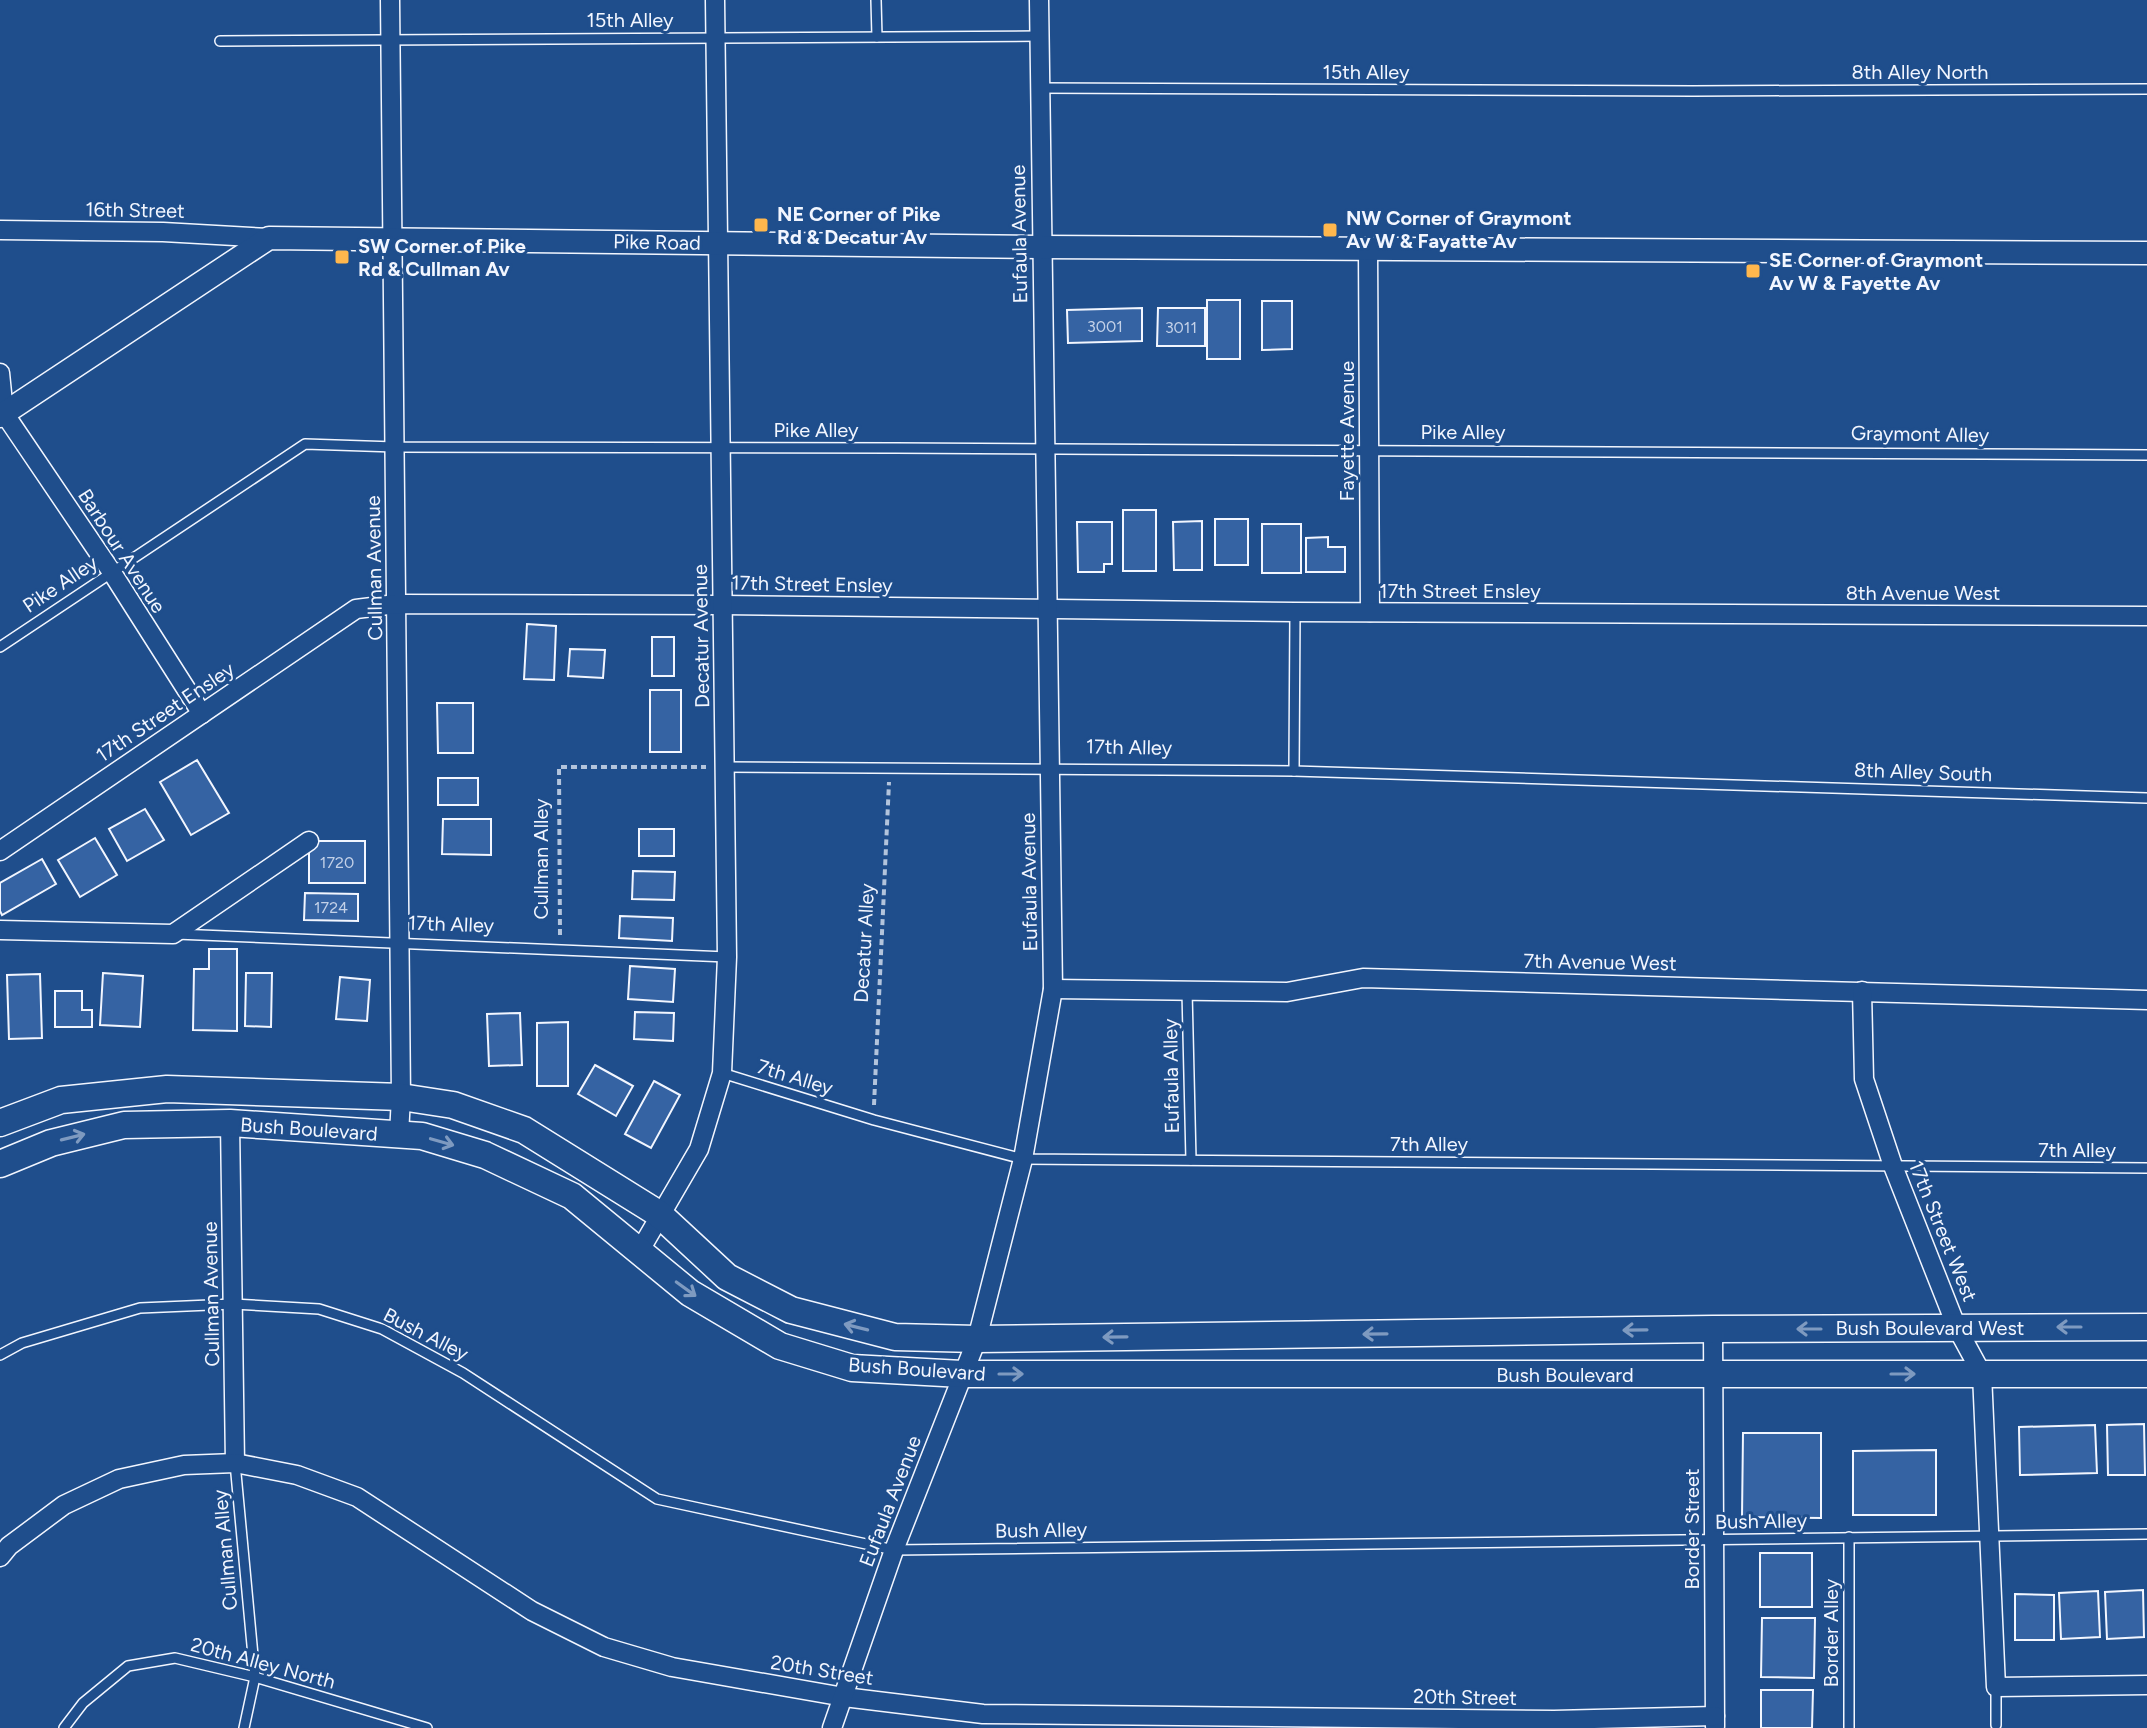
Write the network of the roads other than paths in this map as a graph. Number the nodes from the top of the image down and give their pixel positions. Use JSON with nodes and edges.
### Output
{"nodes":[{"id":1,"x":390,"y":0,"type":"edge"},
{"id":2,"x":715,"y":0,"type":"edge"},
{"id":3,"x":876,"y":0,"type":"edge"},
{"id":4,"x":1039,"y":0,"type":"edge"},
{"id":5,"x":1039,"y":36,"type":"junction"},
{"id":6,"x":877,"y":37,"type":"junction"},
{"id":7,"x":715,"y":38,"type":"junction"},
{"id":8,"x":391,"y":40,"type":"junction"},
{"id":9,"x":220,"y":41,"type":"dead end"},
{"id":10,"x":1039,"y":88,"type":"junction"},
{"id":11,"x":2147,"y":89,"type":"edge"},
{"id":12,"x":1693,"y":91,"type":"joint"},
{"id":13,"x":0,"y":230,"type":"edge"},
{"id":14,"x":269,"y":238,"type":"junction"},
{"id":15,"x":393,"y":239,"type":"junction"},
{"id":16,"x":718,"y":243,"type":"junction"},
{"id":17,"x":1041,"y":247,"type":"junction"},
{"id":18,"x":1368,"y":249,"type":"junction"},
{"id":19,"x":2147,"y":253,"type":"edge"},
{"id":20,"x":0,"y":373,"type":"edge"},
{"id":21,"x":2,"y":414,"type":"edge"},
{"id":22,"x":395,"y":447,"type":"junction"},
{"id":23,"x":720,"y":448,"type":"junction"},
{"id":24,"x":1047,"y":449,"type":"junction"},
{"id":25,"x":1693,"y":449,"type":"joint"},
{"id":26,"x":1369,"y":451,"type":"junction"},
{"id":27,"x":2147,"y":455,"type":"edge"},
{"id":28,"x":111,"y":571,"type":"junction"},
{"id":29,"x":396,"y":604,"type":"junction"},
{"id":30,"x":722,"y":605,"type":"junction"},
{"id":31,"x":1048,"y":608,"type":"junction"},
{"id":32,"x":1295,"y":612,"type":"junction"},
{"id":33,"x":1370,"y":612,"type":"junction"},
{"id":34,"x":1699,"y":614,"type":"joint"},
{"id":35,"x":2147,"y":616,"type":"edge"},
{"id":36,"x":0,"y":647,"type":"edge"},
{"id":37,"x":202,"y":714,"type":"junction"},
{"id":38,"x":725,"y":767,"type":"junction"},
{"id":39,"x":1050,"y":768,"type":"junction"},
{"id":40,"x":1294,"y":771,"type":"junction"},
{"id":41,"x":1697,"y":782,"type":"joint"},
{"id":42,"x":2147,"y":798,"type":"edge"},
{"id":43,"x":309,"y":841,"type":"dead end"},
{"id":44,"x":0,"y":851,"type":"edge"},
{"id":45,"x":0,"y":930,"type":"edge"},
{"id":46,"x":173,"y":934,"type":"junction"},
{"id":47,"x":400,"y":944,"type":"junction"},
{"id":48,"x":727,"y":957,"type":"junction"},
{"id":49,"x":1053,"y":989,"type":"junction"},
{"id":50,"x":1187,"y":991,"type":"junction"},
{"id":51,"x":1862,"y":991,"type":"junction"},
{"id":52,"x":2147,"y":1000,"type":"edge"},
{"id":53,"x":722,"y":1073,"type":"junction"},
{"id":54,"x":401,"y":1097,"type":"junction"},
{"id":55,"x":0,"y":1123,"type":"edge"},
{"id":56,"x":230,"y":1123,"type":"junction"},
{"id":57,"x":399,"y":1135,"type":"junction"},
{"id":58,"x":1023,"y":1159,"type":"junction"},
{"id":59,"x":1191,"y":1160,"type":"junction"},
{"id":60,"x":0,"y":1164,"type":"edge"},
{"id":61,"x":1893,"y":1166,"type":"junction"},
{"id":62,"x":2147,"y":1168,"type":"edge"},
{"id":63,"x":659,"y":1214,"type":"junction"},
{"id":64,"x":639,"y":1252,"type":"junction"},
{"id":65,"x":233,"y":1304,"type":"junction"},
{"id":66,"x":2147,"y":1327,"type":"edge"},
{"id":67,"x":1957,"y":1328,"type":"junction"},
{"id":68,"x":1713,"y":1329,"type":"junction"},
{"id":69,"x":977,"y":1339,"type":"junction"},
{"id":70,"x":0,"y":1355,"type":"edge"},
{"id":71,"x":962,"y":1374,"type":"junction"},
{"id":72,"x":1982,"y":1374,"type":"junction"},
{"id":73,"x":2147,"y":1374,"type":"edge"},
{"id":74,"x":1713,"y":1375,"type":"junction"},
{"id":75,"x":235,"y":1463,"type":"junction"},
{"id":76,"x":2147,"y":1534,"type":"edge"},
{"id":77,"x":1989,"y":1536,"type":"junction"},
{"id":78,"x":1849,"y":1537,"type":"junction"},
{"id":79,"x":1714,"y":1539,"type":"junction"},
{"id":80,"x":3,"y":1547,"type":"edge"},
{"id":81,"x":894,"y":1550,"type":"junction"},
{"id":82,"x":255,"y":1677,"type":"junction"},
{"id":83,"x":2147,"y":1685,"type":"edge"},
{"id":84,"x":1996,"y":1687,"type":"junction"},
{"id":85,"x":844,"y":1697,"type":"junction"},
{"id":86,"x":1715,"y":1722,"type":"edge"},
{"id":87,"x":1554,"y":1724,"type":"edge"},
{"id":88,"x":1996,"y":1725,"type":"dead end"},
{"id":89,"x":64,"y":1728,"type":"edge"},
{"id":90,"x":244,"y":1728,"type":"edge"},
{"id":91,"x":427,"y":1728,"type":"edge"},
{"id":92,"x":832,"y":1728,"type":"edge"},
{"id":93,"x":1573,"y":1728,"type":"edge"},
{"id":94,"x":1849,"y":1728,"type":"edge"}],
"edges":[{"from":1,"to":8,"type":"street","name":"Cullman Avenue"},
{"from":2,"to":7,"type":"street","name":"Decatur Avenue"},
{"from":3,"to":6,"type":"lane"},
{"from":4,"to":5,"type":"street","name":"Eufaula Avenue"},
{"from":5,"to":6,"type":"lane","name":"15th Alley"},
{"from":5,"to":10,"type":"street","name":"Eufaula Avenue"},
{"from":6,"to":7,"type":"lane","name":"15th Alley"},
{"from":7,"to":8,"type":"lane","name":"15th Alley"},
{"from":7,"to":16,"type":"street","name":"Decatur Avenue"},
{"from":8,"to":9,"type":"lane","name":"15th Alley"},
{"from":8,"to":15,"type":"street","name":"Cullman Avenue"},
{"from":10,"to":12,"type":"lane","name":"15th Alley"},
{"from":10,"to":17,"type":"street","name":"Eufaula Avenue"},
{"from":11,"to":12,"type":"lane","name":"8th Alley North"},
{"from":13,"to":14,"type":"street","name":"16th Street"},
{"from":14,"to":15,"type":"street","name":"Pike Road"},
{"from":14,"to":21,"type":"street"},
{"from":15,"to":16,"type":"street","name":"Pike Road"},
{"from":15,"to":22,"type":"street","name":"Cullman Avenue"},
{"from":16,"to":17,"type":"street","name":"Pike Road"},
{"from":16,"to":23,"type":"street","name":"Decatur Avenue"},
{"from":17,"to":18,"type":"street","name":"Pike Road"},
{"from":17,"to":24,"type":"street","name":"Eufaula Avenue"},
{"from":18,"to":19,"type":"street","name":"Pike Road"},
{"from":18,"to":26,"type":"street","name":"Fayette Avenue"},
{"from":20,"to":21,"type":"street"},
{"from":21,"to":28,"type":"street","name":"Barbour Avenue"},
{"from":22,"to":23,"type":"lane","name":"Pike Alley"},
{"from":22,"to":28,"type":"lane","name":"Pike Alley"},
{"from":22,"to":29,"type":"street","name":"Cullman Avenue"},
{"from":23,"to":24,"type":"lane","name":"Pike Alley"},
{"from":23,"to":30,"type":"street","name":"Decatur Avenue"},
{"from":24,"to":26,"type":"lane","name":"Pike Alley"},
{"from":24,"to":31,"type":"street","name":"Eufaula Avenue"},
{"from":25,"to":26,"type":"lane","name":"Pike Alley"},
{"from":25,"to":27,"type":"lane","name":"Graymont Alley"},
{"from":26,"to":33,"type":"street","name":"Fayette Avenue"},
{"from":28,"to":36,"type":"lane","name":"Pike Alley"},
{"from":28,"to":37,"type":"street","name":"Barbour Avenue"},
{"from":29,"to":30,"type":"street","name":"17th Street Ensley"},
{"from":29,"to":37,"type":"street","name":"17th Street Ensley"},
{"from":29,"to":47,"type":"street","name":"Cullman Avenue"},
{"from":30,"to":31,"type":"street","name":"17th Street Ensley"},
{"from":30,"to":38,"type":"street","name":"Decatur Avenue"},
{"from":31,"to":32,"type":"street","name":"17th Street Ensley"},
{"from":31,"to":39,"type":"street","name":"Eufaula Avenue"},
{"from":32,"to":33,"type":"street","name":"17th Street Ensley"},
{"from":32,"to":40,"type":"lane"},
{"from":33,"to":34,"type":"street","name":"17th Street Ensley"},
{"from":34,"to":35,"type":"street","name":"8th Avenue West"},
{"from":37,"to":44,"type":"street","name":"17th Street Ensley"},
{"from":38,"to":39,"type":"lane","name":"17th Alley"},
{"from":38,"to":48,"type":"street","name":"Decatur Avenue"},
{"from":39,"to":40,"type":"lane","name":"17th Alley"},
{"from":39,"to":49,"type":"street","name":"Eufaula Avenue"},
{"from":40,"to":41,"type":"lane","name":"17th Alley"},
{"from":41,"to":42,"type":"lane","name":"8th Alley South"},
{"from":43,"to":46,"type":"street"},
{"from":45,"to":46,"type":"street","name":"17th Alley"},
{"from":46,"to":47,"type":"lane","name":"17th Alley"},
{"from":47,"to":48,"type":"lane","name":"17th Alley"},
{"from":47,"to":54,"type":"street","name":"Cullman Avenue"},
{"from":48,"to":53,"type":"street","name":"Decatur Avenue"},
{"from":49,"to":50,"type":"street","name":"7th Avenue West"},
{"from":49,"to":58,"type":"street","name":"Eufaula Avenue"},
{"from":50,"to":51,"type":"street","name":"7th Avenue West"},
{"from":50,"to":59,"type":"lane","name":"Eufaula Alley"},
{"from":51,"to":52,"type":"street","name":"7th Avenue West"},
{"from":51,"to":61,"type":"street","name":"17th Street West"},
{"from":53,"to":58,"type":"lane","name":"7th Alley"},
{"from":53,"to":63,"type":"street","name":"Decatur Avenue"},
{"from":54,"to":55,"type":"main road","name":"Bush Boulevard"},
{"from":54,"to":57,"type":"street","name":"Cullman Avenue"},
{"from":54,"to":63,"type":"main road","name":"Bush Boulevard"},
{"from":56,"to":57,"type":"main road","name":"Bush Boulevard"},
{"from":60,"to":56,"type":"main road","name":"Bush Boulevard","one_way":true},
{"from":56,"to":65,"type":"street","name":"Cullman Avenue"},
{"from":57,"to":64,"type":"main road","name":"Bush Boulevard","one_way":true},
{"from":58,"to":59,"type":"lane","name":"7th Alley"},
{"from":58,"to":69,"type":"street","name":"Eufaula Avenue"},
{"from":59,"to":61,"type":"lane","name":"7th Alley"},
{"from":61,"to":62,"type":"lane","name":"7th Alley"},
{"from":61,"to":67,"type":"street","name":"17th Street West"},
{"from":63,"to":64,"type":"street","name":"Decatur Avenue"},
{"from":69,"to":63,"type":"main road","name":"Bush Boulevard","one_way":true},
{"from":64,"to":71,"type":"main road","name":"Bush Boulevard","one_way":true},
{"from":65,"to":70,"type":"lane","name":"Bush Alley"},
{"from":65,"to":75,"type":"street","name":"Cullman Avenue"},
{"from":65,"to":81,"type":"lane","name":"Bush Alley"},
{"from":66,"to":67,"type":"main road","name":"Bush Boulevard West","one_way":true},
{"from":67,"to":68,"type":"main road","name":"Bush Boulevard West","one_way":true},
{"from":67,"to":72,"type":"street","name":"17th Street West"},
{"from":68,"to":69,"type":"main road","name":"Bush Boulevard","one_way":true},
{"from":68,"to":74,"type":"street","name":"Border Street"},
{"from":69,"to":71,"type":"street","name":"Eufaula Avenue"},
{"from":71,"to":74,"type":"main road","name":"Bush Boulevard","one_way":true},
{"from":71,"to":81,"type":"street","name":"Eufaula Avenue"},
{"from":72,"to":73,"type":"main road"},
{"from":74,"to":72,"type":"main road","one_way":true},
{"from":72,"to":77,"type":"street","name":"17th Street West"},
{"from":74,"to":79,"type":"street","name":"Border Street"},
{"from":75,"to":80,"type":"street","name":"20th Street"},
{"from":75,"to":82,"type":"lane","name":"Cullman Alley"},
{"from":75,"to":85,"type":"street","name":"20th Street"},
{"from":76,"to":77,"type":"lane","name":"Bush Alley"},
{"from":77,"to":78,"type":"lane","name":"Bush Alley"},
{"from":77,"to":84,"type":"street","name":"17th Street West"},
{"from":78,"to":79,"type":"lane","name":"Bush Alley"},
{"from":78,"to":94,"type":"lane","name":"Border Alley"},
{"from":79,"to":81,"type":"lane","name":"Bush Alley"},
{"from":79,"to":86,"type":"street","name":"Border Street"},
{"from":81,"to":85,"type":"street","name":"Eufaula Avenue"},
{"from":82,"to":89,"type":"lane","name":"20th Alley North"},
{"from":82,"to":90,"type":"lane","name":"Cullman Alley"},
{"from":82,"to":91,"type":"lane","name":"20th Alley North"},
{"from":83,"to":84,"type":"street"},
{"from":84,"to":88,"type":"lane","name":"17th Street West"},
{"from":85,"to":87,"type":"street","name":"20th Street"},
{"from":85,"to":92,"type":"street","name":"Eufaula Avenue"},
{"from":86,"to":87,"type":"street","name":"20th Street"},
{"from":87,"to":93,"type":"street"}]}
